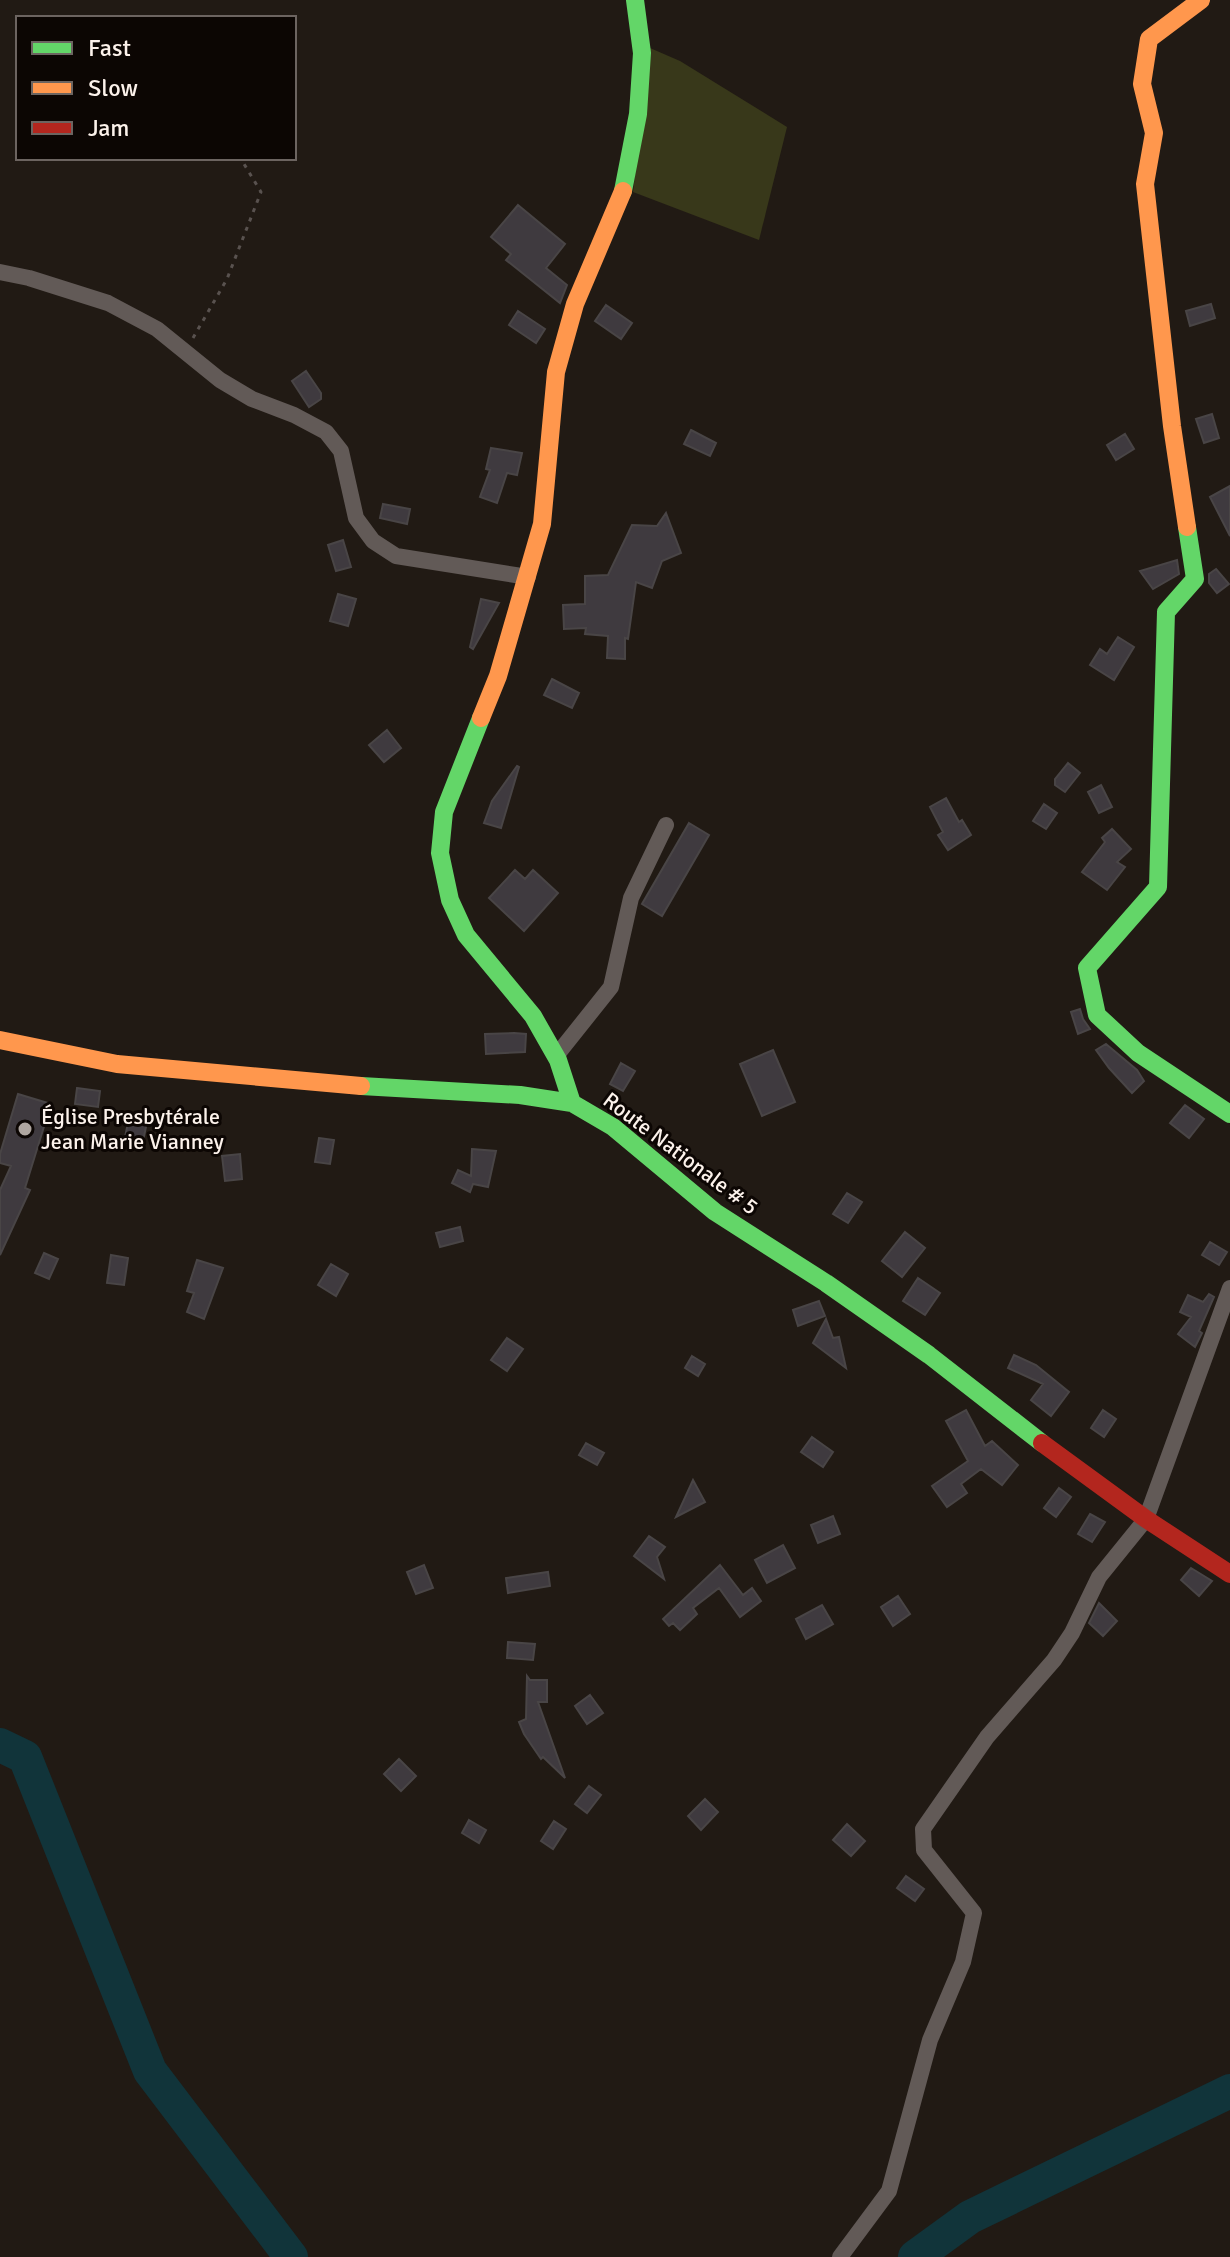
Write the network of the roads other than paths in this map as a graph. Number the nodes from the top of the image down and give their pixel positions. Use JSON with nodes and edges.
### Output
{"nodes":[{"id":1,"x":635,"y":0,"type":"edge"},
{"id":2,"x":1201,"y":0,"type":"edge"},
{"id":3,"x":0,"y":272,"type":"edge"},
{"id":4,"x":528,"y":577,"type":"junction"},
{"id":5,"x":666,"y":825,"type":"dead end"},
{"id":6,"x":0,"y":1040,"type":"edge"},
{"id":7,"x":556,"y":1056,"type":"junction"},
{"id":8,"x":572,"y":1103,"type":"junction"},
{"id":9,"x":1230,"y":1114,"type":"edge"},
{"id":10,"x":1230,"y":1288,"type":"edge"},
{"id":11,"x":1146,"y":1519,"type":"junction"},
{"id":12,"x":1230,"y":1574,"type":"edge"},
{"id":13,"x":840,"y":2257,"type":"edge"}],
"edges":[{"from":1,"to":4,"type":"street"},
{"from":2,"to":9,"type":"street"},
{"from":3,"to":4,"type":"street"},
{"from":4,"to":7,"type":"street"},
{"from":5,"to":7,"type":"street"},
{"from":6,"to":8,"type":"street","name":"Route Nationale # 5"},
{"from":7,"to":8,"type":"street"},
{"from":8,"to":11,"type":"street","name":"Route Nationale # 5"},
{"from":10,"to":11,"type":"street"},
{"from":11,"to":12,"type":"street","name":"Route Nationale # 5"},
{"from":11,"to":13,"type":"street"}]}
